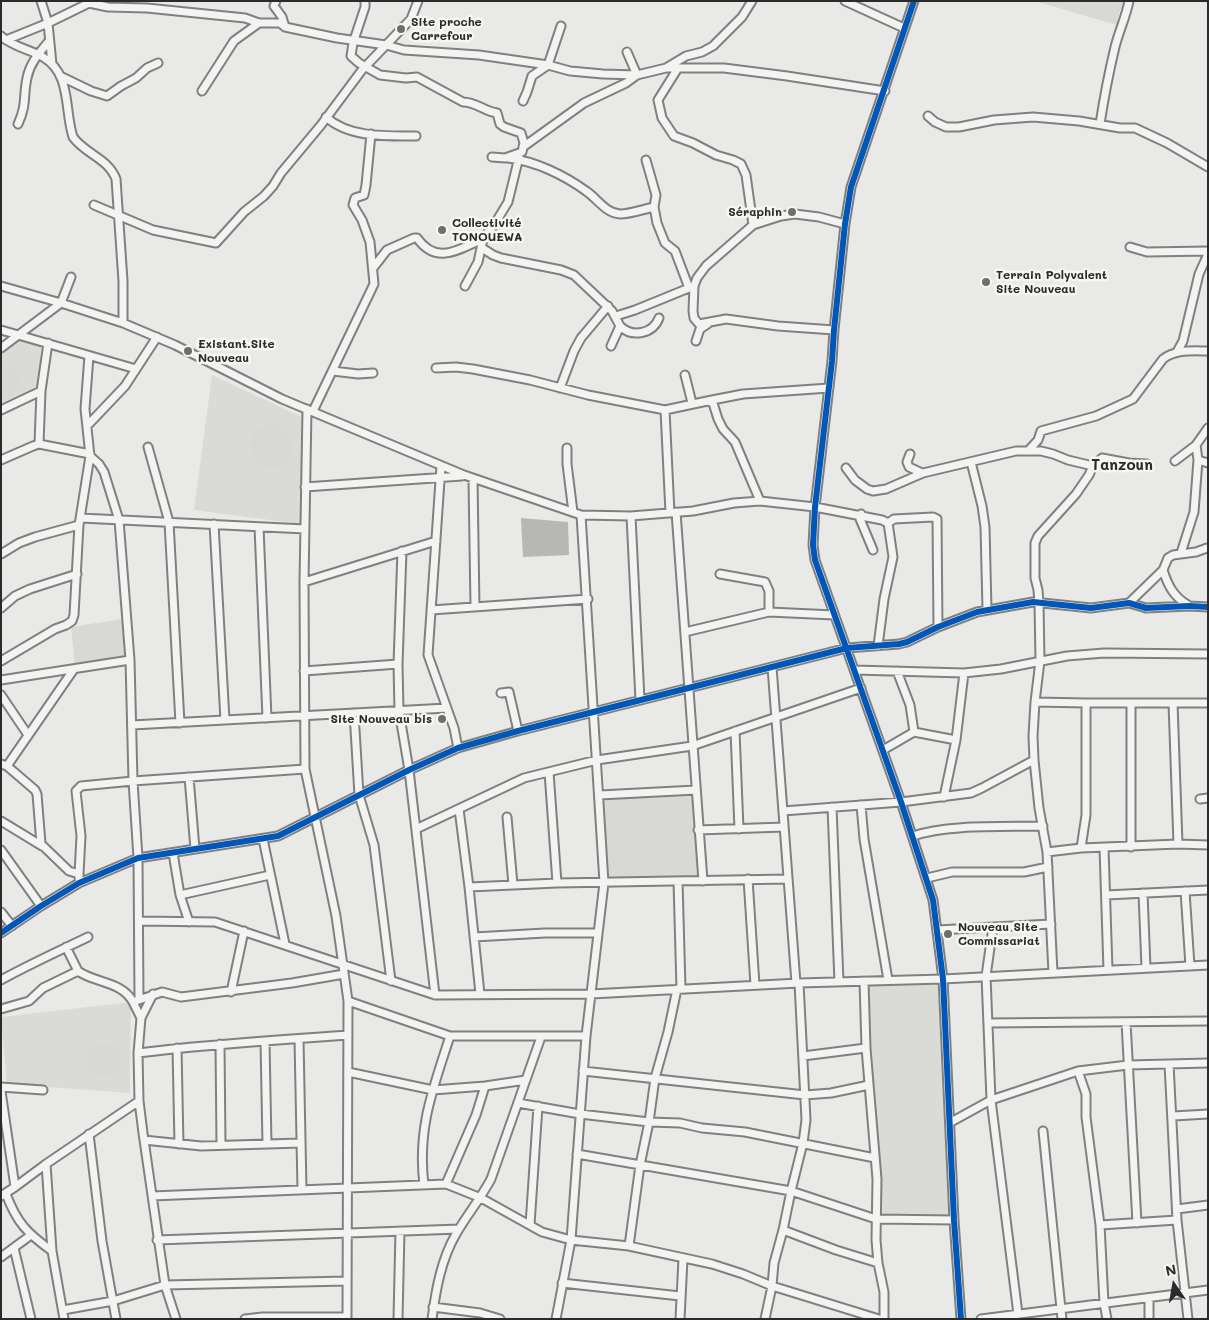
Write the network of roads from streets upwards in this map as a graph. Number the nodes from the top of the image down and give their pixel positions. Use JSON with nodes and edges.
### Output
{"nodes":[{"id":1,"x":42,"y":1,"type":"edge"},
{"id":2,"x":276,"y":1,"type":"edge"},
{"id":3,"x":418,"y":1,"type":"edge"},
{"id":4,"x":752,"y":1,"type":"edge"},
{"id":5,"x":845,"y":1,"type":"edge"},
{"id":6,"x":914,"y":1,"type":"edge"},
{"id":7,"x":1129,"y":1,"type":"edge"},
{"id":8,"x":365,"y":2,"type":"edge"},
{"id":9,"x":259,"y":22,"type":"junction"},
{"id":10,"x":48,"y":23,"type":"junction"},
{"id":11,"x":561,"y":26,"type":"dead end"},
{"id":12,"x":286,"y":27,"type":"junction"},
{"id":13,"x":904,"y":28,"type":"junction"},
{"id":14,"x":4,"y":38,"type":"edge"},
{"id":15,"x":49,"y":41,"type":"junction"},
{"id":16,"x":353,"y":41,"type":"junction"},
{"id":17,"x":386,"y":45,"type":"junction"},
{"id":18,"x":627,"y":52,"type":"dead end"},
{"id":19,"x":38,"y":54,"type":"junction"},
{"id":20,"x":52,"y":64,"type":"junction"},
{"id":21,"x":158,"y":64,"type":"dead end"},
{"id":22,"x":548,"y":65,"type":"junction"},
{"id":23,"x":366,"y":67,"type":"junction"},
{"id":24,"x":666,"y":68,"type":"junction"},
{"id":25,"x":678,"y":68,"type":"junction"},
{"id":26,"x":637,"y":75,"type":"junction"},
{"id":27,"x":60,"y":76,"type":"junction"},
{"id":28,"x":202,"y":91,"type":"dead end"},
{"id":29,"x":885,"y":91,"type":"junction"},
{"id":30,"x":523,"y":100,"type":"dead end"},
{"id":31,"x":928,"y":116,"type":"dead end"},
{"id":32,"x":326,"y":117,"type":"junction"},
{"id":33,"x":18,"y":124,"type":"dead end"},
{"id":34,"x":1100,"y":124,"type":"junction"},
{"id":35,"x":371,"y":134,"type":"junction"},
{"id":36,"x":416,"y":136,"type":"dead end"},
{"id":37,"x":521,"y":153,"type":"junction"},
{"id":38,"x":492,"y":157,"type":"dead end"},
{"id":39,"x":646,"y":160,"type":"dead end"},
{"id":40,"x":1208,"y":167,"type":"edge"},
{"id":41,"x":94,"y":205,"type":"dead end"},
{"id":42,"x":654,"y":207,"type":"junction"},
{"id":43,"x":118,"y":215,"type":"junction"},
{"id":44,"x":845,"y":224,"type":"junction"},
{"id":45,"x":753,"y":225,"type":"junction"},
{"id":46,"x":483,"y":239,"type":"junction"},
{"id":47,"x":1130,"y":247,"type":"dead end"},
{"id":48,"x":482,"y":248,"type":"junction"},
{"id":49,"x":1208,"y":252,"type":"edge"},
{"id":50,"x":373,"y":268,"type":"junction"},
{"id":51,"x":70,"y":278,"type":"dead end"},
{"id":52,"x":1,"y":286,"type":"edge"},
{"id":53,"x":465,"y":286,"type":"dead end"},
{"id":54,"x":692,"y":287,"type":"junction"},
{"id":55,"x":61,"y":303,"type":"junction"},
{"id":56,"x":608,"y":306,"type":"junction"},
{"id":57,"x":616,"y":316,"type":"junction"},
{"id":58,"x":659,"y":318,"type":"dead end"},
{"id":59,"x":123,"y":323,"type":"junction"},
{"id":60,"x":620,"y":326,"type":"junction"},
{"id":61,"x":700,"y":326,"type":"junction"},
{"id":62,"x":1,"y":330,"type":"edge"},
{"id":63,"x":834,"y":330,"type":"junction"},
{"id":64,"x":19,"y":335,"type":"junction"},
{"id":65,"x":157,"y":337,"type":"junction"},
{"id":66,"x":696,"y":341,"type":"dead end"},
{"id":67,"x":48,"y":343,"type":"junction"},
{"id":68,"x":611,"y":346,"type":"dead end"},
{"id":69,"x":1,"y":348,"type":"edge"},
{"id":70,"x":1208,"y":351,"type":"edge"},
{"id":71,"x":1177,"y":352,"type":"junction"},
{"id":72,"x":89,"y":356,"type":"junction"},
{"id":73,"x":436,"y":368,"type":"dead end"},
{"id":74,"x":136,"y":369,"type":"junction"},
{"id":75,"x":333,"y":371,"type":"junction"},
{"id":76,"x":373,"y":373,"type":"dead end"},
{"id":77,"x":686,"y":375,"type":"dead end"},
{"id":78,"x":560,"y":388,"type":"junction"},
{"id":79,"x":829,"y":388,"type":"junction"},
{"id":80,"x":41,"y":391,"type":"junction"},
{"id":81,"x":712,"y":400,"type":"junction"},
{"id":82,"x":692,"y":403,"type":"junction"},
{"id":83,"x":1,"y":410,"type":"edge"},
{"id":84,"x":310,"y":410,"type":"junction"},
{"id":85,"x":666,"y":410,"type":"junction"},
{"id":86,"x":87,"y":426,"type":"junction"},
{"id":87,"x":1208,"y":428,"type":"edge"},
{"id":88,"x":39,"y":444,"type":"junction"},
{"id":89,"x":1196,"y":445,"type":"junction"},
{"id":90,"x":148,"y":447,"type":"dead end"},
{"id":91,"x":567,"y":448,"type":"dead end"},
{"id":92,"x":1028,"y":451,"type":"junction"},
{"id":93,"x":910,"y":454,"type":"dead end"},
{"id":94,"x":90,"y":455,"type":"junction"},
{"id":95,"x":1,"y":460,"type":"edge"},
{"id":96,"x":1198,"y":460,"type":"junction"},
{"id":97,"x":1174,"y":461,"type":"dead end"},
{"id":98,"x":971,"y":462,"type":"junction"},
{"id":99,"x":1208,"y":463,"type":"edge"},
{"id":100,"x":1147,"y":464,"type":"dead end"},
{"id":101,"x":441,"y":466,"type":"junction"},
{"id":102,"x":1092,"y":466,"type":"junction"},
{"id":103,"x":846,"y":468,"type":"dead end"},
{"id":104,"x":923,"y":473,"type":"junction"},
{"id":105,"x":464,"y":476,"type":"junction"},
{"id":106,"x":440,"y":477,"type":"junction"},
{"id":107,"x":473,"y":479,"type":"junction"},
{"id":108,"x":305,"y":486,"type":"junction"},
{"id":109,"x":760,"y":501,"type":"junction"},
{"id":110,"x":815,"y":507,"type":"junction"},
{"id":111,"x":573,"y":512,"type":"junction"},
{"id":112,"x":673,"y":513,"type":"junction"},
{"id":113,"x":861,"y":514,"type":"junction"},
{"id":114,"x":582,"y":515,"type":"junction"},
{"id":115,"x":631,"y":516,"type":"junction"},
{"id":116,"x":119,"y":520,"type":"junction"},
{"id":117,"x":80,"y":521,"type":"junction"},
{"id":118,"x":169,"y":522,"type":"junction"},
{"id":119,"x":888,"y":523,"type":"junction"},
{"id":120,"x":214,"y":524,"type":"junction"},
{"id":121,"x":259,"y":526,"type":"junction"},
{"id":122,"x":305,"y":529,"type":"junction"},
{"id":123,"x":436,"y":541,"type":"junction"},
{"id":124,"x":1207,"y":548,"type":"edge"},
{"id":125,"x":873,"y":550,"type":"dead end"},
{"id":126,"x":402,"y":551,"type":"junction"},
{"id":127,"x":1181,"y":553,"type":"junction"},
{"id":128,"x":1,"y":554,"type":"edge"},
{"id":129,"x":1163,"y":570,"type":"junction"},
{"id":130,"x":77,"y":574,"type":"junction"},
{"id":131,"x":720,"y":574,"type":"dead end"},
{"id":132,"x":304,"y":582,"type":"junction"},
{"id":133,"x":588,"y":599,"type":"junction"},
{"id":134,"x":1039,"y":603,"type":"junction"},
{"id":135,"x":1130,"y":603,"type":"junction"},
{"id":136,"x":1189,"y":606,"type":"junction"},
{"id":137,"x":475,"y":607,"type":"junction"},
{"id":138,"x":1208,"y":607,"type":"edge"},
{"id":139,"x":1,"y":608,"type":"edge"},
{"id":140,"x":431,"y":610,"type":"junction"},
{"id":141,"x":986,"y":610,"type":"junction"},
{"id":142,"x":769,"y":612,"type":"junction"},
{"id":143,"x":834,"y":614,"type":"junction"},
{"id":144,"x":938,"y":627,"type":"junction"},
{"id":145,"x":685,"y":632,"type":"junction"},
{"id":146,"x":878,"y":646,"type":"junction"},
{"id":147,"x":847,"y":648,"type":"junction"},
{"id":148,"x":1208,"y":654,"type":"edge"},
{"id":149,"x":130,"y":660,"type":"junction"},
{"id":150,"x":1,"y":661,"type":"edge"},
{"id":151,"x":1040,"y":661,"type":"junction"},
{"id":152,"x":398,"y":664,"type":"junction"},
{"id":153,"x":772,"y":667,"type":"junction"},
{"id":154,"x":74,"y":669,"type":"junction"},
{"id":155,"x":304,"y":670,"type":"junction"},
{"id":156,"x":854,"y":670,"type":"junction"},
{"id":157,"x":897,"y":671,"type":"junction"},
{"id":158,"x":964,"y":673,"type":"junction"},
{"id":159,"x":1,"y":680,"type":"edge"},
{"id":160,"x":688,"y":688,"type":"junction"},
{"id":161,"x":861,"y":688,"type":"junction"},
{"id":162,"x":501,"y":693,"type":"dead end"},
{"id":163,"x":1,"y":696,"type":"edge"},
{"id":164,"x":640,"y":700,"type":"junction"},
{"id":165,"x":1035,"y":702,"type":"junction"},
{"id":166,"x":1130,"y":703,"type":"junction"},
{"id":167,"x":1172,"y":703,"type":"junction"},
{"id":168,"x":1208,"y":703,"type":"edge"},
{"id":169,"x":1086,"y":704,"type":"junction"},
{"id":170,"x":446,"y":708,"type":"junction"},
{"id":171,"x":399,"y":710,"type":"junction"},
{"id":172,"x":594,"y":712,"type":"junction"},
{"id":173,"x":354,"y":713,"type":"junction"},
{"id":174,"x":304,"y":715,"type":"junction"},
{"id":175,"x":775,"y":717,"type":"junction"},
{"id":176,"x":267,"y":718,"type":"junction"},
{"id":177,"x":226,"y":720,"type":"junction"},
{"id":178,"x":180,"y":722,"type":"junction"},
{"id":179,"x":132,"y":725,"type":"junction"},
{"id":180,"x":518,"y":731,"type":"junction"},
{"id":181,"x":735,"y":731,"type":"junction"},
{"id":182,"x":914,"y":732,"type":"junction"},
{"id":183,"x":28,"y":735,"type":"junction"},
{"id":184,"x":956,"y":740,"type":"junction"},
{"id":185,"x":692,"y":746,"type":"junction"},
{"id":186,"x":458,"y":748,"type":"junction"},
{"id":187,"x":883,"y":750,"type":"junction"},
{"id":188,"x":597,"y":760,"type":"junction"},
{"id":189,"x":1034,"y":760,"type":"junction"},
{"id":190,"x":4,"y":765,"type":"edge"},
{"id":191,"x":305,"y":769,"type":"junction"},
{"id":192,"x":409,"y":770,"type":"junction"},
{"id":193,"x":549,"y":772,"type":"junction"},
{"id":194,"x":189,"y":777,"type":"junction"},
{"id":195,"x":133,"y":781,"type":"junction"},
{"id":196,"x":696,"y":790,"type":"junction"},
{"id":197,"x":359,"y":795,"type":"junction"},
{"id":198,"x":600,"y":795,"type":"junction"},
{"id":199,"x":944,"y":797,"type":"junction"},
{"id":200,"x":901,"y":802,"type":"junction"},
{"id":201,"x":861,"y":805,"type":"junction"},
{"id":202,"x":832,"y":807,"type":"junction"},
{"id":203,"x":458,"y":809,"type":"junction"},
{"id":204,"x":783,"y":811,"type":"junction"},
{"id":205,"x":316,"y":817,"type":"junction"},
{"id":206,"x":507,"y":817,"type":"dead end"},
{"id":207,"x":1,"y":821,"type":"edge"},
{"id":208,"x":1043,"y":826,"type":"junction"},
{"id":209,"x":784,"y":827,"type":"junction"},
{"id":210,"x":416,"y":828,"type":"junction"},
{"id":211,"x":739,"y":828,"type":"junction"},
{"id":212,"x":698,"y":830,"type":"junction"},
{"id":213,"x":913,"y":836,"type":"junction"},
{"id":214,"x":263,"y":839,"type":"junction"},
{"id":215,"x":1178,"y":844,"type":"junction"},
{"id":216,"x":1208,"y":845,"type":"edge"},
{"id":217,"x":42,"y":846,"type":"junction"},
{"id":218,"x":1131,"y":847,"type":"junction"},
{"id":219,"x":1081,"y":848,"type":"junction"},
{"id":220,"x":1104,"y":848,"type":"junction"},
{"id":221,"x":195,"y":849,"type":"junction"},
{"id":222,"x":1,"y":850,"type":"edge"},
{"id":223,"x":173,"y":852,"type":"junction"},
{"id":224,"x":1047,"y":852,"type":"junction"},
{"id":225,"x":138,"y":858,"type":"junction"},
{"id":226,"x":1048,"y":867,"type":"junction"},
{"id":227,"x":80,"y":874,"type":"junction"},
{"id":228,"x":270,"y":875,"type":"junction"},
{"id":229,"x":788,"y":878,"type":"junction"},
{"id":230,"x":927,"y":878,"type":"junction"},
{"id":231,"x":703,"y":880,"type":"junction"},
{"id":232,"x":748,"y":880,"type":"junction"},
{"id":233,"x":678,"y":881,"type":"junction"},
{"id":234,"x":79,"y":883,"type":"junction"},
{"id":235,"x":557,"y":883,"type":"junction"},
{"id":236,"x":604,"y":883,"type":"junction"},
{"id":237,"x":513,"y":885,"type":"junction"},
{"id":238,"x":469,"y":887,"type":"junction"},
{"id":239,"x":1208,"y":890,"type":"edge"},
{"id":240,"x":1185,"y":891,"type":"junction"},
{"id":241,"x":1143,"y":893,"type":"junction"},
{"id":242,"x":180,"y":895,"type":"junction"},
{"id":243,"x":1106,"y":895,"type":"junction"},
{"id":244,"x":41,"y":906,"type":"junction"},
{"id":245,"x":1,"y":912,"type":"edge"},
{"id":246,"x":140,"y":922,"type":"junction"},
{"id":247,"x":189,"y":922,"type":"junction"},
{"id":248,"x":1051,"y":924,"type":"junction"},
{"id":249,"x":12,"y":926,"type":"junction"},
{"id":250,"x":993,"y":927,"type":"junction"},
{"id":251,"x":937,"y":930,"type":"junction"},
{"id":252,"x":244,"y":931,"type":"junction"},
{"id":253,"x":1,"y":933,"type":"edge"},
{"id":254,"x":598,"y":933,"type":"junction"},
{"id":255,"x":474,"y":936,"type":"junction"},
{"id":256,"x":88,"y":937,"type":"dead end"},
{"id":257,"x":285,"y":944,"type":"junction"},
{"id":258,"x":66,"y":947,"type":"junction"},
{"id":259,"x":342,"y":964,"type":"junction"},
{"id":260,"x":1208,"y":965,"type":"edge"},
{"id":261,"x":1190,"y":966,"type":"junction"},
{"id":262,"x":1146,"y":968,"type":"junction"},
{"id":263,"x":1108,"y":970,"type":"junction"},
{"id":264,"x":78,"y":971,"type":"junction"},
{"id":265,"x":1053,"y":973,"type":"junction"},
{"id":266,"x":344,"y":974,"type":"junction"},
{"id":267,"x":986,"y":976,"type":"junction"},
{"id":268,"x":943,"y":979,"type":"junction"},
{"id":269,"x":1,"y":980,"type":"edge"},
{"id":270,"x":888,"y":980,"type":"junction"},
{"id":271,"x":392,"y":981,"type":"junction"},
{"id":272,"x":864,"y":981,"type":"junction"},
{"id":273,"x":839,"y":982,"type":"junction"},
{"id":274,"x":798,"y":983,"type":"junction"},
{"id":275,"x":755,"y":985,"type":"junction"},
{"id":276,"x":679,"y":989,"type":"junction"},
{"id":277,"x":231,"y":992,"type":"junction"},
{"id":278,"x":153,"y":994,"type":"junction"},
{"id":279,"x":480,"y":994,"type":"junction"},
{"id":280,"x":591,"y":994,"type":"junction"},
{"id":281,"x":435,"y":995,"type":"junction"},
{"id":282,"x":136,"y":1001,"type":"junction"},
{"id":283,"x":348,"y":1001,"type":"junction"},
{"id":284,"x":1,"y":1009,"type":"edge"},
{"id":285,"x":141,"y":1018,"type":"junction"},
{"id":286,"x":1208,"y":1021,"type":"edge"},
{"id":287,"x":1126,"y":1022,"type":"junction"},
{"id":288,"x":988,"y":1023,"type":"junction"},
{"id":289,"x":348,"y":1036,"type":"junction"},
{"id":290,"x":450,"y":1036,"type":"junction"},
{"id":291,"x":586,"y":1036,"type":"junction"},
{"id":292,"x":541,"y":1037,"type":"junction"},
{"id":293,"x":299,"y":1039,"type":"junction"},
{"id":294,"x":265,"y":1042,"type":"junction"},
{"id":295,"x":220,"y":1044,"type":"junction"},
{"id":296,"x":177,"y":1048,"type":"junction"},
{"id":297,"x":866,"y":1048,"type":"junction"},
{"id":298,"x":138,"y":1053,"type":"junction"},
{"id":299,"x":802,"y":1056,"type":"junction"},
{"id":300,"x":1208,"y":1063,"type":"edge"},
{"id":301,"x":1169,"y":1064,"type":"junction"},
{"id":302,"x":1128,"y":1065,"type":"junction"},
{"id":303,"x":583,"y":1071,"type":"junction"},
{"id":304,"x":1078,"y":1071,"type":"junction"},
{"id":305,"x":348,"y":1072,"type":"junction"},
{"id":306,"x":656,"y":1078,"type":"junction"},
{"id":307,"x":526,"y":1080,"type":"junction"},
{"id":308,"x":869,"y":1085,"type":"junction"},
{"id":309,"x":485,"y":1086,"type":"junction"},
{"id":310,"x":1,"y":1089,"type":"edge"},
{"id":311,"x":43,"y":1090,"type":"dead end"},
{"id":312,"x":432,"y":1090,"type":"junction"},
{"id":313,"x":805,"y":1095,"type":"junction"},
{"id":314,"x":992,"y":1100,"type":"junction"},
{"id":315,"x":139,"y":1101,"type":"junction"},
{"id":316,"x":518,"y":1103,"type":"junction"},
{"id":317,"x":2,"y":1104,"type":"edge"},
{"id":318,"x":538,"y":1106,"type":"junction"},
{"id":319,"x":580,"y":1114,"type":"junction"},
{"id":320,"x":1208,"y":1114,"type":"edge"},
{"id":321,"x":1172,"y":1116,"type":"junction"},
{"id":322,"x":649,"y":1122,"type":"junction"},
{"id":323,"x":950,"y":1122,"type":"junction"},
{"id":324,"x":1043,"y":1130,"type":"dead end"},
{"id":325,"x":89,"y":1134,"type":"junction"},
{"id":326,"x":144,"y":1140,"type":"junction"},
{"id":327,"x":301,"y":1143,"type":"junction"},
{"id":328,"x":803,"y":1143,"type":"junction"},
{"id":329,"x":179,"y":1144,"type":"junction"},
{"id":330,"x":268,"y":1144,"type":"junction"},
{"id":331,"x":222,"y":1145,"type":"junction"},
{"id":332,"x":577,"y":1154,"type":"junction"},
{"id":333,"x":875,"y":1158,"type":"junction"},
{"id":334,"x":46,"y":1164,"type":"junction"},
{"id":335,"x":640,"y":1165,"type":"junction"},
{"id":336,"x":446,"y":1184,"type":"junction"},
{"id":337,"x":424,"y":1185,"type":"junction"},
{"id":338,"x":15,"y":1187,"type":"junction"},
{"id":339,"x":347,"y":1188,"type":"junction"},
{"id":340,"x":302,"y":1190,"type":"junction"},
{"id":341,"x":791,"y":1191,"type":"junction"},
{"id":342,"x":4,"y":1195,"type":"edge"},
{"id":343,"x":152,"y":1196,"type":"junction"},
{"id":344,"x":481,"y":1198,"type":"junction"},
{"id":345,"x":1208,"y":1205,"type":"edge"},
{"id":346,"x":1177,"y":1209,"type":"junction"},
{"id":347,"x":876,"y":1219,"type":"junction"},
{"id":348,"x":954,"y":1220,"type":"junction"},
{"id":349,"x":1177,"y":1220,"type":"junction"},
{"id":350,"x":1137,"y":1222,"type":"junction"},
{"id":351,"x":530,"y":1225,"type":"junction"},
{"id":352,"x":1100,"y":1225,"type":"junction"},
{"id":353,"x":459,"y":1229,"type":"junction"},
{"id":354,"x":784,"y":1230,"type":"junction"},
{"id":355,"x":400,"y":1231,"type":"junction"},
{"id":356,"x":347,"y":1232,"type":"junction"},
{"id":357,"x":31,"y":1235,"type":"junction"},
{"id":358,"x":158,"y":1240,"type":"junction"},
{"id":359,"x":571,"y":1240,"type":"junction"},
{"id":360,"x":629,"y":1246,"type":"junction"},
{"id":361,"x":14,"y":1248,"type":"junction"},
{"id":362,"x":52,"y":1250,"type":"junction"},
{"id":363,"x":1,"y":1257,"type":"edge"},
{"id":364,"x":682,"y":1258,"type":"junction"},
{"id":365,"x":878,"y":1263,"type":"junction"},
{"id":366,"x":347,"y":1281,"type":"junction"},
{"id":367,"x":562,"y":1282,"type":"junction"},
{"id":368,"x":165,"y":1285,"type":"junction"},
{"id":369,"x":772,"y":1286,"type":"junction"},
{"id":370,"x":1208,"y":1290,"type":"edge"},
{"id":371,"x":1185,"y":1292,"type":"junction"},
{"id":372,"x":680,"y":1296,"type":"junction"},
{"id":373,"x":1149,"y":1298,"type":"junction"},
{"id":374,"x":113,"y":1301,"type":"junction"},
{"id":375,"x":1104,"y":1303,"type":"junction"},
{"id":376,"x":433,"y":1306,"type":"junction"},
{"id":377,"x":1061,"y":1308,"type":"junction"},
{"id":378,"x":63,"y":1310,"type":"junction"},
{"id":379,"x":1018,"y":1314,"type":"junction"},
{"id":380,"x":347,"y":1318,"type":"edge"},
{"id":381,"x":31,"y":1319,"type":"edge"},
{"id":382,"x":64,"y":1319,"type":"edge"},
{"id":383,"x":116,"y":1319,"type":"edge"},
{"id":384,"x":176,"y":1319,"type":"edge"},
{"id":385,"x":245,"y":1319,"type":"edge"},
{"id":386,"x":398,"y":1319,"type":"edge"},
{"id":387,"x":432,"y":1319,"type":"edge"},
{"id":388,"x":500,"y":1319,"type":"edge"},
{"id":389,"x":556,"y":1319,"type":"edge"},
{"id":390,"x":680,"y":1319,"type":"edge"},
{"id":391,"x":765,"y":1319,"type":"edge"},
{"id":392,"x":879,"y":1319,"type":"edge"},
{"id":393,"x":884,"y":1319,"type":"edge"},
{"id":394,"x":961,"y":1319,"type":"edge"},
{"id":395,"x":982,"y":1319,"type":"edge"},
{"id":396,"x":1062,"y":1319,"type":"edge"},
{"id":397,"x":1107,"y":1319,"type":"edge"},
{"id":398,"x":1149,"y":1319,"type":"edge"},
{"id":399,"x":1188,"y":1319,"type":"edge"}],
"edges":[{"from":1,"to":10,"type":"street"},
{"from":2,"to":12,"type":"street"},
{"from":3,"to":17,"type":"street"},
{"from":4,"to":24,"type":"street"},
{"from":5,"to":13,"type":"street"},
{"from":6,"to":13,"type":"street"},
{"from":7,"to":34,"type":"street"},
{"from":8,"to":16,"type":"street"},
{"from":9,"to":10,"type":"street"},
{"from":9,"to":12,"type":"street"},
{"from":9,"to":28,"type":"street"},
{"from":10,"to":14,"type":"street"},
{"from":10,"to":15,"type":"street"},
{"from":11,"to":22,"type":"street"},
{"from":12,"to":16,"type":"street"},
{"from":13,"to":29,"type":"street"},
{"from":14,"to":19,"type":"street"},
{"from":15,"to":19,"type":"street"},
{"from":15,"to":20,"type":"street"},
{"from":16,"to":17,"type":"street"},
{"from":16,"to":23,"type":"street"},
{"from":17,"to":22,"type":"street"},
{"from":17,"to":23,"type":"street"},
{"from":18,"to":26,"type":"street"},
{"from":19,"to":20,"type":"street"},
{"from":19,"to":33,"type":"street"},
{"from":20,"to":27,"type":"street"},
{"from":21,"to":27,"type":"street"},
{"from":22,"to":26,"type":"street"},
{"from":22,"to":30,"type":"street"},
{"from":23,"to":32,"type":"street"},
{"from":23,"to":37,"type":"street"},
{"from":24,"to":25,"type":"street"},
{"from":24,"to":26,"type":"street"},
{"from":25,"to":29,"type":"street"},
{"from":25,"to":45,"type":"street"},
{"from":26,"to":37,"type":"street"},
{"from":27,"to":43,"type":"street"},
{"from":29,"to":44,"type":"street"},
{"from":31,"to":34,"type":"street"},
{"from":32,"to":35,"type":"street"},
{"from":32,"to":43,"type":"street"},
{"from":34,"to":40,"type":"street"},
{"from":35,"to":36,"type":"street"},
{"from":35,"to":50,"type":"street"},
{"from":37,"to":38,"type":"street"},
{"from":37,"to":42,"type":"street"},
{"from":37,"to":46,"type":"street"},
{"from":39,"to":42,"type":"street"},
{"from":41,"to":43,"type":"street"},
{"from":42,"to":54,"type":"street"},
{"from":43,"to":59,"type":"street"},
{"from":44,"to":45,"type":"street"},
{"from":44,"to":63,"type":"street"},
{"from":45,"to":54,"type":"street"},
{"from":46,"to":48,"type":"street"},
{"from":46,"to":50,"type":"street"},
{"from":47,"to":49,"type":"street"},
{"from":48,"to":53,"type":"street"},
{"from":48,"to":56,"type":"street"},
{"from":49,"to":71,"type":"street"},
{"from":50,"to":75,"type":"street"},
{"from":51,"to":55,"type":"street"},
{"from":52,"to":55,"type":"street"},
{"from":54,"to":57,"type":"street"},
{"from":54,"to":61,"type":"street"},
{"from":55,"to":59,"type":"street"},
{"from":55,"to":64,"type":"street"},
{"from":56,"to":57,"type":"street"},
{"from":56,"to":78,"type":"street"},
{"from":57,"to":60,"type":"street"},
{"from":58,"to":60,"type":"street"},
{"from":59,"to":65,"type":"street"},
{"from":60,"to":68,"type":"street"},
{"from":61,"to":63,"type":"street"},
{"from":61,"to":66,"type":"street"},
{"from":62,"to":64,"type":"street"},
{"from":63,"to":79,"type":"street"},
{"from":64,"to":67,"type":"street"},
{"from":64,"to":69,"type":"street"},
{"from":65,"to":74,"type":"street"},
{"from":65,"to":84,"type":"street"},
{"from":67,"to":72,"type":"street"},
{"from":67,"to":80,"type":"street"},
{"from":70,"to":71,"type":"street"},
{"from":71,"to":92,"type":"street"},
{"from":72,"to":74,"type":"street"},
{"from":72,"to":86,"type":"street"},
{"from":73,"to":78,"type":"street"},
{"from":74,"to":86,"type":"street"},
{"from":75,"to":76,"type":"street"},
{"from":75,"to":84,"type":"street"},
{"from":77,"to":82,"type":"street"},
{"from":78,"to":85,"type":"street"},
{"from":79,"to":81,"type":"street"},
{"from":79,"to":110,"type":"street"},
{"from":80,"to":83,"type":"street"},
{"from":80,"to":88,"type":"street"},
{"from":81,"to":82,"type":"street"},
{"from":81,"to":109,"type":"street"},
{"from":82,"to":85,"type":"street"},
{"from":84,"to":101,"type":"street"},
{"from":84,"to":108,"type":"street"},
{"from":85,"to":112,"type":"street"},
{"from":86,"to":94,"type":"street"},
{"from":87,"to":89,"type":"street"},
{"from":88,"to":94,"type":"street"},
{"from":88,"to":95,"type":"street"},
{"from":89,"to":96,"type":"street"},
{"from":89,"to":97,"type":"street"},
{"from":90,"to":118,"type":"street"},
{"from":91,"to":111,"type":"street"},
{"from":92,"to":98,"type":"street"},
{"from":92,"to":102,"type":"street"},
{"from":93,"to":104,"type":"street"},
{"from":94,"to":116,"type":"street"},
{"from":94,"to":117,"type":"street"},
{"from":96,"to":99,"type":"street"},
{"from":96,"to":127,"type":"street"},
{"from":98,"to":104,"type":"street"},
{"from":98,"to":141,"type":"street"},
{"from":100,"to":102,"type":"street"},
{"from":101,"to":105,"type":"street"},
{"from":101,"to":106,"type":"street"},
{"from":102,"to":134,"type":"street"},
{"from":103,"to":104,"type":"street"},
{"from":105,"to":106,"type":"street"},
{"from":105,"to":107,"type":"street"},
{"from":106,"to":108,"type":"street"},
{"from":106,"to":123,"type":"street"},
{"from":107,"to":111,"type":"street"},
{"from":107,"to":137,"type":"street"},
{"from":108,"to":122,"type":"street"},
{"from":109,"to":110,"type":"street"},
{"from":109,"to":112,"type":"street"},
{"from":110,"to":113,"type":"street"},
{"from":110,"to":143,"type":"street"},
{"from":111,"to":114,"type":"street"},
{"from":112,"to":115,"type":"street"},
{"from":112,"to":145,"type":"street"},
{"from":113,"to":119,"type":"street"},
{"from":113,"to":125,"type":"street"},
{"from":114,"to":115,"type":"street"},
{"from":114,"to":133,"type":"street"},
{"from":115,"to":164,"type":"street"},
{"from":116,"to":117,"type":"street"},
{"from":116,"to":118,"type":"street"},
{"from":116,"to":149,"type":"street"},
{"from":117,"to":128,"type":"street"},
{"from":117,"to":130,"type":"street"},
{"from":118,"to":120,"type":"street"},
{"from":118,"to":178,"type":"street"},
{"from":119,"to":144,"type":"street"},
{"from":119,"to":146,"type":"street"},
{"from":120,"to":121,"type":"street"},
{"from":120,"to":177,"type":"street"},
{"from":121,"to":122,"type":"street"},
{"from":121,"to":176,"type":"street"},
{"from":122,"to":132,"type":"street"},
{"from":123,"to":126,"type":"street"},
{"from":123,"to":140,"type":"street"},
{"from":124,"to":127,"type":"street"},
{"from":126,"to":132,"type":"street"},
{"from":126,"to":152,"type":"street"},
{"from":127,"to":129,"type":"street"},
{"from":129,"to":135,"type":"street"},
{"from":129,"to":136,"type":"street"},
{"from":130,"to":139,"type":"street"},
{"from":130,"to":150,"type":"street"},
{"from":131,"to":142,"type":"street"},
{"from":132,"to":155,"type":"street"},
{"from":133,"to":137,"type":"street"},
{"from":133,"to":172,"type":"street"},
{"from":134,"to":135,"type":"street"},
{"from":134,"to":141,"type":"street"},
{"from":134,"to":151,"type":"street"},
{"from":135,"to":136,"type":"street"},
{"from":136,"to":138,"type":"street"},
{"from":137,"to":140,"type":"street"},
{"from":140,"to":170,"type":"street"},
{"from":141,"to":144,"type":"street"},
{"from":142,"to":143,"type":"street"},
{"from":142,"to":145,"type":"street"},
{"from":143,"to":147,"type":"street"},
{"from":144,"to":146,"type":"street"},
{"from":145,"to":160,"type":"street"},
{"from":146,"to":147,"type":"street"},
{"from":147,"to":153,"type":"street"},
{"from":147,"to":156,"type":"street"},
{"from":148,"to":151,"type":"street"},
{"from":149,"to":154,"type":"street"},
{"from":149,"to":179,"type":"street"},
{"from":151,"to":158,"type":"street"},
{"from":151,"to":165,"type":"street"},
{"from":152,"to":155,"type":"street"},
{"from":152,"to":171,"type":"street"},
{"from":153,"to":160,"type":"street"},
{"from":153,"to":175,"type":"street"},
{"from":154,"to":159,"type":"street"},
{"from":154,"to":183,"type":"street"},
{"from":155,"to":174,"type":"street"},
{"from":156,"to":157,"type":"street"},
{"from":156,"to":161,"type":"street"},
{"from":157,"to":158,"type":"street"},
{"from":157,"to":182,"type":"street"},
{"from":158,"to":184,"type":"street"},
{"from":160,"to":164,"type":"street"},
{"from":160,"to":185,"type":"street"},
{"from":161,"to":175,"type":"street"},
{"from":161,"to":187,"type":"street"},
{"from":162,"to":180,"type":"street"},
{"from":163,"to":183,"type":"street"},
{"from":164,"to":172,"type":"street"},
{"from":165,"to":169,"type":"street"},
{"from":165,"to":189,"type":"street"},
{"from":166,"to":167,"type":"street"},
{"from":166,"to":169,"type":"street"},
{"from":166,"to":218,"type":"street"},
{"from":167,"to":168,"type":"street"},
{"from":167,"to":215,"type":"street"},
{"from":169,"to":219,"type":"street"},
{"from":170,"to":171,"type":"street"},
{"from":170,"to":186,"type":"street"},
{"from":171,"to":173,"type":"street"},
{"from":171,"to":192,"type":"street"},
{"from":172,"to":180,"type":"street"},
{"from":172,"to":188,"type":"street"},
{"from":173,"to":174,"type":"street"},
{"from":173,"to":197,"type":"street"},
{"from":174,"to":176,"type":"street"},
{"from":174,"to":191,"type":"street"},
{"from":175,"to":181,"type":"street"},
{"from":175,"to":204,"type":"street"},
{"from":176,"to":177,"type":"street"},
{"from":177,"to":178,"type":"street"},
{"from":178,"to":179,"type":"street"},
{"from":179,"to":195,"type":"street"},
{"from":180,"to":186,"type":"street"},
{"from":181,"to":185,"type":"street"},
{"from":181,"to":211,"type":"street"},
{"from":182,"to":184,"type":"street"},
{"from":182,"to":187,"type":"street"},
{"from":183,"to":190,"type":"street"},
{"from":184,"to":199,"type":"street"},
{"from":185,"to":188,"type":"street"},
{"from":185,"to":196,"type":"street"},
{"from":186,"to":192,"type":"street"},
{"from":187,"to":200,"type":"street"},
{"from":188,"to":193,"type":"street"},
{"from":188,"to":198,"type":"street"},
{"from":189,"to":199,"type":"street"},
{"from":189,"to":208,"type":"street"},
{"from":190,"to":217,"type":"street"},
{"from":191,"to":194,"type":"street"},
{"from":191,"to":205,"type":"street"},
{"from":192,"to":197,"type":"street"},
{"from":192,"to":210,"type":"street"},
{"from":193,"to":203,"type":"street"},
{"from":193,"to":235,"type":"street"},
{"from":194,"to":195,"type":"street"},
{"from":194,"to":221,"type":"street"},
{"from":195,"to":225,"type":"street"},
{"from":195,"to":227,"type":"street"},
{"from":196,"to":198,"type":"street"},
{"from":196,"to":212,"type":"street"},
{"from":197,"to":205,"type":"street"},
{"from":197,"to":271,"type":"street"},
{"from":198,"to":236,"type":"street"},
{"from":199,"to":200,"type":"street"},
{"from":200,"to":201,"type":"street"},
{"from":200,"to":213,"type":"street"},
{"from":201,"to":202,"type":"street"},
{"from":201,"to":270,"type":"street"},
{"from":202,"to":204,"type":"street"},
{"from":202,"to":273,"type":"street"},
{"from":203,"to":210,"type":"street"},
{"from":203,"to":238,"type":"street"},
{"from":204,"to":209,"type":"street"},
{"from":205,"to":214,"type":"street"},
{"from":205,"to":259,"type":"street"},
{"from":206,"to":237,"type":"street"},
{"from":207,"to":217,"type":"street"},
{"from":208,"to":213,"type":"street"},
{"from":208,"to":224,"type":"street"},
{"from":209,"to":211,"type":"street"},
{"from":209,"to":229,"type":"street"},
{"from":210,"to":281,"type":"street"},
{"from":211,"to":212,"type":"street"},
{"from":212,"to":231,"type":"street"},
{"from":213,"to":230,"type":"street"},
{"from":214,"to":221,"type":"street"},
{"from":214,"to":228,"type":"street"},
{"from":215,"to":216,"type":"street"},
{"from":215,"to":218,"type":"street"},
{"from":217,"to":227,"type":"street"},
{"from":218,"to":220,"type":"street"},
{"from":219,"to":220,"type":"street"},
{"from":219,"to":224,"type":"street"},
{"from":220,"to":243,"type":"street"},
{"from":221,"to":223,"type":"street"},
{"from":222,"to":244,"type":"street"},
{"from":223,"to":225,"type":"street"},
{"from":223,"to":242,"type":"street"},
{"from":224,"to":226,"type":"street"},
{"from":225,"to":234,"type":"street"},
{"from":225,"to":246,"type":"street"},
{"from":226,"to":230,"type":"street"},
{"from":226,"to":248,"type":"street"},
{"from":227,"to":234,"type":"street"},
{"from":228,"to":242,"type":"street"},
{"from":228,"to":257,"type":"street"},
{"from":229,"to":232,"type":"street"},
{"from":229,"to":274,"type":"street"},
{"from":230,"to":251,"type":"street"},
{"from":231,"to":232,"type":"street"},
{"from":231,"to":233,"type":"street"},
{"from":232,"to":275,"type":"street"},
{"from":233,"to":236,"type":"street"},
{"from":233,"to":276,"type":"street"},
{"from":234,"to":244,"type":"street"},
{"from":235,"to":236,"type":"street"},
{"from":235,"to":237,"type":"street"},
{"from":236,"to":254,"type":"street"},
{"from":237,"to":238,"type":"street"},
{"from":238,"to":255,"type":"street"},
{"from":239,"to":240,"type":"street"},
{"from":240,"to":241,"type":"street"},
{"from":240,"to":261,"type":"street"},
{"from":241,"to":243,"type":"street"},
{"from":241,"to":262,"type":"street"},
{"from":242,"to":247,"type":"street"},
{"from":243,"to":263,"type":"street"},
{"from":244,"to":249,"type":"street"},
{"from":245,"to":249,"type":"street"},
{"from":246,"to":247,"type":"street"},
{"from":246,"to":282,"type":"street"},
{"from":247,"to":252,"type":"street"},
{"from":248,"to":250,"type":"street"},
{"from":248,"to":265,"type":"street"},
{"from":249,"to":253,"type":"street"},
{"from":250,"to":251,"type":"street"},
{"from":250,"to":267,"type":"street"},
{"from":251,"to":268,"type":"street"},
{"from":252,"to":257,"type":"street"},
{"from":252,"to":277,"type":"street"},
{"from":254,"to":255,"type":"street"},
{"from":254,"to":280,"type":"street"},
{"from":255,"to":279,"type":"street"},
{"from":256,"to":258,"type":"street"},
{"from":257,"to":259,"type":"street"},
{"from":258,"to":264,"type":"street"},
{"from":258,"to":269,"type":"street"},
{"from":259,"to":266,"type":"street"},
{"from":259,"to":271,"type":"street"},
{"from":260,"to":261,"type":"street"},
{"from":261,"to":262,"type":"street"},
{"from":262,"to":263,"type":"street"},
{"from":263,"to":265,"type":"street"},
{"from":264,"to":282,"type":"street"},
{"from":264,"to":284,"type":"street"},
{"from":265,"to":267,"type":"street"},
{"from":266,"to":277,"type":"street"},
{"from":266,"to":283,"type":"street"},
{"from":267,"to":268,"type":"street"},
{"from":267,"to":288,"type":"street"},
{"from":268,"to":270,"type":"street"},
{"from":268,"to":323,"type":"street"},
{"from":270,"to":272,"type":"street"},
{"from":271,"to":281,"type":"street"},
{"from":272,"to":273,"type":"street"},
{"from":272,"to":297,"type":"street"},
{"from":273,"to":274,"type":"street"},
{"from":274,"to":275,"type":"street"},
{"from":274,"to":299,"type":"street"},
{"from":275,"to":276,"type":"street"},
{"from":276,"to":280,"type":"street"},
{"from":276,"to":306,"type":"street"},
{"from":277,"to":278,"type":"street"},
{"from":278,"to":282,"type":"street"},
{"from":278,"to":285,"type":"street"},
{"from":279,"to":280,"type":"street"},
{"from":279,"to":281,"type":"street"},
{"from":280,"to":291,"type":"street"},
{"from":282,"to":285,"type":"street"},
{"from":283,"to":289,"type":"street"},
{"from":283,"to":290,"type":"street"},
{"from":285,"to":298,"type":"street"},
{"from":286,"to":287,"type":"street"},
{"from":287,"to":288,"type":"street"},
{"from":287,"to":302,"type":"street"},
{"from":288,"to":314,"type":"street"},
{"from":289,"to":293,"type":"street"},
{"from":289,"to":305,"type":"street"},
{"from":290,"to":292,"type":"street"},
{"from":290,"to":312,"type":"street"},
{"from":291,"to":292,"type":"street"},
{"from":291,"to":303,"type":"street"},
{"from":292,"to":307,"type":"street"},
{"from":293,"to":294,"type":"street"},
{"from":293,"to":327,"type":"street"},
{"from":294,"to":295,"type":"street"},
{"from":294,"to":330,"type":"street"},
{"from":295,"to":296,"type":"street"},
{"from":295,"to":331,"type":"street"},
{"from":296,"to":298,"type":"street"},
{"from":296,"to":329,"type":"street"},
{"from":297,"to":299,"type":"street"},
{"from":297,"to":308,"type":"street"},
{"from":298,"to":315,"type":"street"},
{"from":299,"to":313,"type":"street"},
{"from":300,"to":301,"type":"street"},
{"from":301,"to":302,"type":"street"},
{"from":301,"to":321,"type":"street"},
{"from":302,"to":304,"type":"street"},
{"from":302,"to":350,"type":"street"},
{"from":303,"to":306,"type":"street"},
{"from":303,"to":319,"type":"street"},
{"from":304,"to":314,"type":"street"},
{"from":304,"to":352,"type":"street"},
{"from":305,"to":312,"type":"street"},
{"from":305,"to":339,"type":"street"},
{"from":306,"to":313,"type":"street"},
{"from":306,"to":322,"type":"street"},
{"from":307,"to":309,"type":"street"},
{"from":307,"to":316,"type":"street"},
{"from":308,"to":313,"type":"street"},
{"from":308,"to":333,"type":"street"},
{"from":309,"to":312,"type":"street"},
{"from":309,"to":336,"type":"street"},
{"from":310,"to":311,"type":"street"},
{"from":310,"to":317,"type":"street"},
{"from":312,"to":337,"type":"street"},
{"from":313,"to":328,"type":"street"},
{"from":314,"to":323,"type":"street"},
{"from":314,"to":379,"type":"street"},
{"from":315,"to":325,"type":"street"},
{"from":315,"to":326,"type":"street"},
{"from":316,"to":318,"type":"street"},
{"from":316,"to":344,"type":"street"},
{"from":317,"to":338,"type":"street"},
{"from":318,"to":319,"type":"street"},
{"from":318,"to":351,"type":"street"},
{"from":319,"to":322,"type":"street"},
{"from":319,"to":332,"type":"street"},
{"from":320,"to":321,"type":"street"},
{"from":321,"to":346,"type":"street"},
{"from":322,"to":328,"type":"street"},
{"from":322,"to":335,"type":"street"},
{"from":323,"to":348,"type":"street"},
{"from":324,"to":377,"type":"street"},
{"from":325,"to":334,"type":"street"},
{"from":325,"to":374,"type":"street"},
{"from":326,"to":329,"type":"street"},
{"from":326,"to":343,"type":"street"},
{"from":327,"to":330,"type":"street"},
{"from":327,"to":340,"type":"street"},
{"from":328,"to":333,"type":"street"},
{"from":328,"to":341,"type":"street"},
{"from":329,"to":331,"type":"street"},
{"from":330,"to":331,"type":"street"},
{"from":332,"to":335,"type":"street"},
{"from":332,"to":359,"type":"street"},
{"from":333,"to":347,"type":"street"},
{"from":334,"to":338,"type":"street"},
{"from":334,"to":362,"type":"street"},
{"from":335,"to":341,"type":"street"},
{"from":335,"to":360,"type":"street"},
{"from":336,"to":337,"type":"street"},
{"from":336,"to":344,"type":"street"},
{"from":337,"to":339,"type":"street"},
{"from":338,"to":342,"type":"street"},
{"from":339,"to":340,"type":"street"},
{"from":339,"to":356,"type":"street"},
{"from":340,"to":343,"type":"street"},
{"from":341,"to":347,"type":"street"},
{"from":341,"to":354,"type":"street"},
{"from":342,"to":357,"type":"street"},
{"from":343,"to":358,"type":"street"},
{"from":344,"to":351,"type":"street"},
{"from":344,"to":353,"type":"street"},
{"from":345,"to":346,"type":"street"},
{"from":346,"to":349,"type":"street"},
{"from":347,"to":348,"type":"street"},
{"from":347,"to":365,"type":"street"},
{"from":348,"to":394,"type":"street"},
{"from":349,"to":350,"type":"street"},
{"from":349,"to":371,"type":"street"},
{"from":350,"to":352,"type":"street"},
{"from":351,"to":359,"type":"street"},
{"from":352,"to":375,"type":"street"},
{"from":353,"to":355,"type":"street"},
{"from":353,"to":376,"type":"street"},
{"from":354,"to":365,"type":"street"},
{"from":354,"to":369,"type":"street"},
{"from":355,"to":356,"type":"street"},
{"from":355,"to":386,"type":"street"},
{"from":356,"to":358,"type":"street"},
{"from":356,"to":366,"type":"street"},
{"from":357,"to":361,"type":"street"},
{"from":357,"to":362,"type":"street"},
{"from":358,"to":368,"type":"street"},
{"from":359,"to":360,"type":"street"},
{"from":359,"to":367,"type":"street"},
{"from":360,"to":364,"type":"street"},
{"from":361,"to":363,"type":"street"},
{"from":361,"to":381,"type":"street"},
{"from":362,"to":378,"type":"street"},
{"from":364,"to":369,"type":"street"},
{"from":364,"to":372,"type":"street"},
{"from":365,"to":393,"type":"street"},
{"from":366,"to":368,"type":"street"},
{"from":366,"to":380,"type":"street"},
{"from":367,"to":372,"type":"street"},
{"from":367,"to":389,"type":"street"},
{"from":368,"to":374,"type":"street"},
{"from":368,"to":384,"type":"street"},
{"from":369,"to":391,"type":"street"},
{"from":369,"to":392,"type":"street"},
{"from":370,"to":371,"type":"street"},
{"from":371,"to":373,"type":"street"},
{"from":371,"to":399,"type":"street"},
{"from":372,"to":390,"type":"street"},
{"from":373,"to":375,"type":"street"},
{"from":373,"to":398,"type":"street"},
{"from":374,"to":378,"type":"street"},
{"from":374,"to":383,"type":"street"},
{"from":375,"to":377,"type":"street"},
{"from":375,"to":397,"type":"street"},
{"from":376,"to":387,"type":"street"},
{"from":376,"to":388,"type":"street"},
{"from":377,"to":379,"type":"street"},
{"from":377,"to":396,"type":"street"},
{"from":378,"to":382,"type":"street"},
{"from":379,"to":395,"type":"street"},
{"from":380,"to":385,"type":"street"}]}
